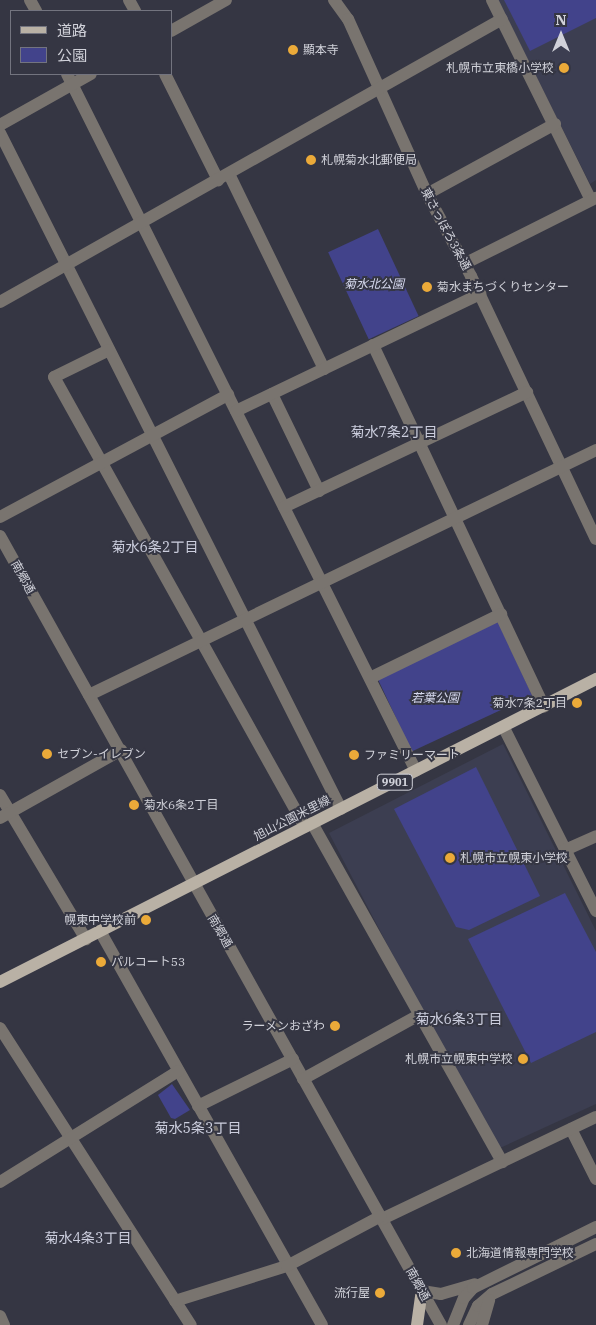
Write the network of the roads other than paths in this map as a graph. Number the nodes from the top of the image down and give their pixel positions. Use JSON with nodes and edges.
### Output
{"nodes":[{"id":1,"x":226,"y":0,"type":"edge"},
{"id":2,"x":334,"y":0,"type":"edge"},
{"id":3,"x":492,"y":0,"type":"edge"},
{"id":4,"x":502,"y":19,"type":"junction"},
{"id":5,"x":172,"y":30,"type":"edge"},
{"id":6,"x":87,"y":75,"type":"edge"},
{"id":7,"x":167,"y":75,"type":"edge"},
{"id":8,"x":70,"y":79,"type":"edge"},
{"id":9,"x":380,"y":90,"type":"junction"},
{"id":10,"x":555,"y":124,"type":"junction"},
{"id":11,"x":0,"y":125,"type":"edge"},
{"id":12,"x":0,"y":133,"type":"edge"},
{"id":13,"x":224,"y":177,"type":"junction"},
{"id":14,"x":427,"y":194,"type":"junction"},
{"id":15,"x":594,"y":199,"type":"edge"},
{"id":16,"x":143,"y":222,"type":"junction"},
{"id":17,"x":67,"y":264,"type":"junction"},
{"id":18,"x":464,"y":264,"type":"junction"},
{"id":19,"x":480,"y":294,"type":"junction"},
{"id":20,"x":0,"y":302,"type":"edge"},
{"id":21,"x":373,"y":345,"type":"junction"},
{"id":22,"x":109,"y":350,"type":"junction"},
{"id":23,"x":324,"y":369,"type":"junction"},
{"id":24,"x":527,"y":392,"type":"junction"},
{"id":25,"x":272,"y":394,"type":"junction"},
{"id":26,"x":228,"y":395,"type":"junction"},
{"id":27,"x":236,"y":412,"type":"junction"},
{"id":28,"x":153,"y":435,"type":"junction"},
{"id":29,"x":420,"y":442,"type":"junction"},
{"id":30,"x":596,"y":450,"type":"edge"},
{"id":31,"x":100,"y":463,"type":"junction"},
{"id":32,"x":562,"y":467,"type":"junction"},
{"id":33,"x":319,"y":491,"type":"junction"},
{"id":34,"x":284,"y":507,"type":"junction"},
{"id":35,"x":0,"y":517,"type":"edge"},
{"id":36,"x":456,"y":517,"type":"junction"},
{"id":37,"x":0,"y":536,"type":"edge"},
{"id":38,"x":596,"y":539,"type":"edge"},
{"id":39,"x":322,"y":583,"type":"junction"},
{"id":40,"x":501,"y":614,"type":"junction"},
{"id":41,"x":245,"y":619,"type":"junction"},
{"id":42,"x":201,"y":641,"type":"junction"},
{"id":43,"x":370,"y":678,"type":"junction"},
{"id":44,"x":596,"y":679,"type":"edge"},
{"id":45,"x":89,"y":695,"type":"junction"},
{"id":46,"x":544,"y":707,"type":"junction"},
{"id":47,"x":504,"y":728,"type":"junction"},
{"id":48,"x":120,"y":750,"type":"junction"},
{"id":49,"x":416,"y":771,"type":"junction"},
{"id":50,"x":0,"y":795,"type":"edge"},
{"id":51,"x":341,"y":809,"type":"junction"},
{"id":52,"x":5,"y":815,"type":"edge"},
{"id":53,"x":308,"y":825,"type":"junction"},
{"id":54,"x":596,"y":836,"type":"edge"},
{"id":55,"x":565,"y":850,"type":"junction"},
{"id":56,"x":194,"y":883,"type":"junction"},
{"id":57,"x":596,"y":911,"type":"edge"},
{"id":58,"x":100,"y":930,"type":"junction"},
{"id":59,"x":86,"y":939,"type":"junction"},
{"id":60,"x":0,"y":982,"type":"edge"},
{"id":61,"x":419,"y":1015,"type":"junction"},
{"id":62,"x":0,"y":1028,"type":"edge"},
{"id":63,"x":293,"y":1059,"type":"junction"},
{"id":64,"x":178,"y":1071,"type":"junction"},
{"id":65,"x":303,"y":1079,"type":"junction"},
{"id":66,"x":198,"y":1106,"type":"junction"},
{"id":67,"x":596,"y":1117,"type":"edge"},
{"id":68,"x":571,"y":1129,"type":"junction"},
{"id":69,"x":72,"y":1138,"type":"junction"},
{"id":70,"x":502,"y":1162,"type":"junction"},
{"id":71,"x":596,"y":1178,"type":"edge"},
{"id":72,"x":0,"y":1182,"type":"edge"},
{"id":73,"x":382,"y":1217,"type":"junction"},
{"id":74,"x":596,"y":1227,"type":"edge"},
{"id":75,"x":596,"y":1244,"type":"edge"},
{"id":76,"x":287,"y":1266,"type":"junction"},
{"id":77,"x":483,"y":1281,"type":"junction"},
{"id":78,"x":422,"y":1291,"type":"junction"},
{"id":79,"x":492,"y":1294,"type":"junction"},
{"id":80,"x":176,"y":1301,"type":"junction"},
{"id":81,"x":0,"y":1316,"type":"edge"},
{"id":82,"x":4,"y":1325,"type":"edge"},
{"id":83,"x":191,"y":1325,"type":"edge"},
{"id":84,"x":322,"y":1325,"type":"edge"},
{"id":85,"x":417,"y":1325,"type":"edge"},
{"id":86,"x":442,"y":1325,"type":"edge"},
{"id":87,"x":453,"y":1325,"type":"edge"},
{"id":88,"x":469,"y":1325,"type":"edge"},
{"id":89,"x":482,"y":1325,"type":"edge"}],
"edges":[{"from":1,"to":5,"type":"street"},
{"from":2,"to":9,"type":"street","name":"東さっぽろ3条通"},
{"from":3,"to":4,"type":"street"},
{"from":4,"to":9,"type":"street"},
{"from":4,"to":10,"type":"street"},
{"from":6,"to":8,"type":"street"},
{"from":7,"to":13,"type":"street"},
{"from":8,"to":11,"type":"street"},
{"from":8,"to":16,"type":"street"},
{"from":9,"to":13,"type":"street"},
{"from":9,"to":14,"type":"street","name":"東さっぽろ3条通"},
{"from":10,"to":14,"type":"street"},
{"from":10,"to":15,"type":"street"},
{"from":12,"to":17,"type":"street"},
{"from":13,"to":16,"type":"street"},
{"from":13,"to":23,"type":"street"},
{"from":14,"to":18,"type":"street","name":"東さっぽろ3条通"},
{"from":15,"to":18,"type":"street"},
{"from":16,"to":17,"type":"street"},
{"from":16,"to":26,"type":"street"},
{"from":17,"to":20,"type":"street"},
{"from":17,"to":22,"type":"street"},
{"from":18,"to":19,"type":"street","name":"東さっぽろ3条通"},
{"from":19,"to":21,"type":"street"},
{"from":19,"to":24,"type":"street","name":"東さっぽろ3条通"},
{"from":21,"to":23,"type":"street"},
{"from":21,"to":29,"type":"street"},
{"from":22,"to":28,"type":"street"},
{"from":22,"to":31,"type":"street"},
{"from":23,"to":25,"type":"street"},
{"from":24,"to":29,"type":"street"},
{"from":24,"to":32,"type":"street","name":"東さっぽろ3条通"},
{"from":25,"to":27,"type":"street"},
{"from":25,"to":33,"type":"street"},
{"from":26,"to":27,"type":"street"},
{"from":26,"to":28,"type":"street"},
{"from":27,"to":34,"type":"street"},
{"from":28,"to":31,"type":"street"},
{"from":28,"to":41,"type":"street"},
{"from":29,"to":33,"type":"street"},
{"from":29,"to":36,"type":"street"},
{"from":30,"to":32,"type":"street"},
{"from":31,"to":35,"type":"street"},
{"from":31,"to":42,"type":"street"},
{"from":32,"to":36,"type":"street"},
{"from":32,"to":38,"type":"street","name":"東さっぽろ3条通"},
{"from":33,"to":34,"type":"street"},
{"from":34,"to":39,"type":"street"},
{"from":36,"to":39,"type":"street"},
{"from":36,"to":40,"type":"street"},
{"from":37,"to":45,"type":"street","name":"南郷通"},
{"from":39,"to":41,"type":"street"},
{"from":39,"to":43,"type":"street"},
{"from":40,"to":43,"type":"street"},
{"from":40,"to":46,"type":"street"},
{"from":41,"to":42,"type":"street"},
{"from":41,"to":51,"type":"street"},
{"from":42,"to":45,"type":"street"},
{"from":42,"to":53,"type":"street"},
{"from":43,"to":49,"type":"street"},
{"from":44,"to":46,"type":"main road","name":"旭山公園米里線","number":"9901"},
{"from":45,"to":48,"type":"street","name":"南郷通"},
{"from":46,"to":47,"type":"main road","name":"旭山公園米里線","number":"9901"},
{"from":47,"to":49,"type":"main road","name":"旭山公園米里線","number":"9901"},
{"from":47,"to":55,"type":"street"},
{"from":48,"to":52,"type":"street"},
{"from":48,"to":56,"type":"street","name":"南郷通"},
{"from":49,"to":51,"type":"main road","name":"旭山公園米里線","number":"9901"},
{"from":50,"to":52,"type":"street"},
{"from":51,"to":53,"type":"main road","name":"旭山公園米里線","number":"9901"},
{"from":52,"to":59,"type":"street"},
{"from":53,"to":56,"type":"main road","name":"旭山公園米里線","number":"9901"},
{"from":53,"to":61,"type":"street"},
{"from":54,"to":55,"type":"street"},
{"from":55,"to":57,"type":"street"},
{"from":56,"to":58,"type":"main road","name":"旭山公園米里線","number":"9901"},
{"from":56,"to":63,"type":"street","name":"南郷通"},
{"from":58,"to":59,"type":"main road","name":"旭山公園米里線","number":"9901"},
{"from":58,"to":64,"type":"street"},
{"from":59,"to":60,"type":"main road","name":"旭山公園米里線","number":"9901"},
{"from":61,"to":65,"type":"street"},
{"from":61,"to":70,"type":"street"},
{"from":62,"to":69,"type":"street"},
{"from":63,"to":65,"type":"street","name":"南郷通"},
{"from":63,"to":66,"type":"street"},
{"from":64,"to":66,"type":"street"},
{"from":64,"to":69,"type":"street"},
{"from":65,"to":73,"type":"street","name":"南郷通"},
{"from":66,"to":76,"type":"street"},
{"from":67,"to":68,"type":"street"},
{"from":68,"to":70,"type":"street"},
{"from":68,"to":71,"type":"street"},
{"from":69,"to":72,"type":"street"},
{"from":69,"to":80,"type":"street"},
{"from":70,"to":73,"type":"street"},
{"from":73,"to":76,"type":"street"},
{"from":73,"to":78,"type":"street","name":"南郷通"},
{"from":74,"to":77,"type":"street"},
{"from":75,"to":79,"type":"street"},
{"from":76,"to":80,"type":"street"},
{"from":76,"to":84,"type":"street"},
{"from":77,"to":78,"type":"street"},
{"from":77,"to":87,"type":"street"},
{"from":78,"to":85,"type":"main road"},
{"from":78,"to":86,"type":"street","name":"南郷通"},
{"from":79,"to":88,"type":"street"},
{"from":79,"to":89,"type":"street"},
{"from":80,"to":83,"type":"street"},
{"from":81,"to":82,"type":"street"}]}
